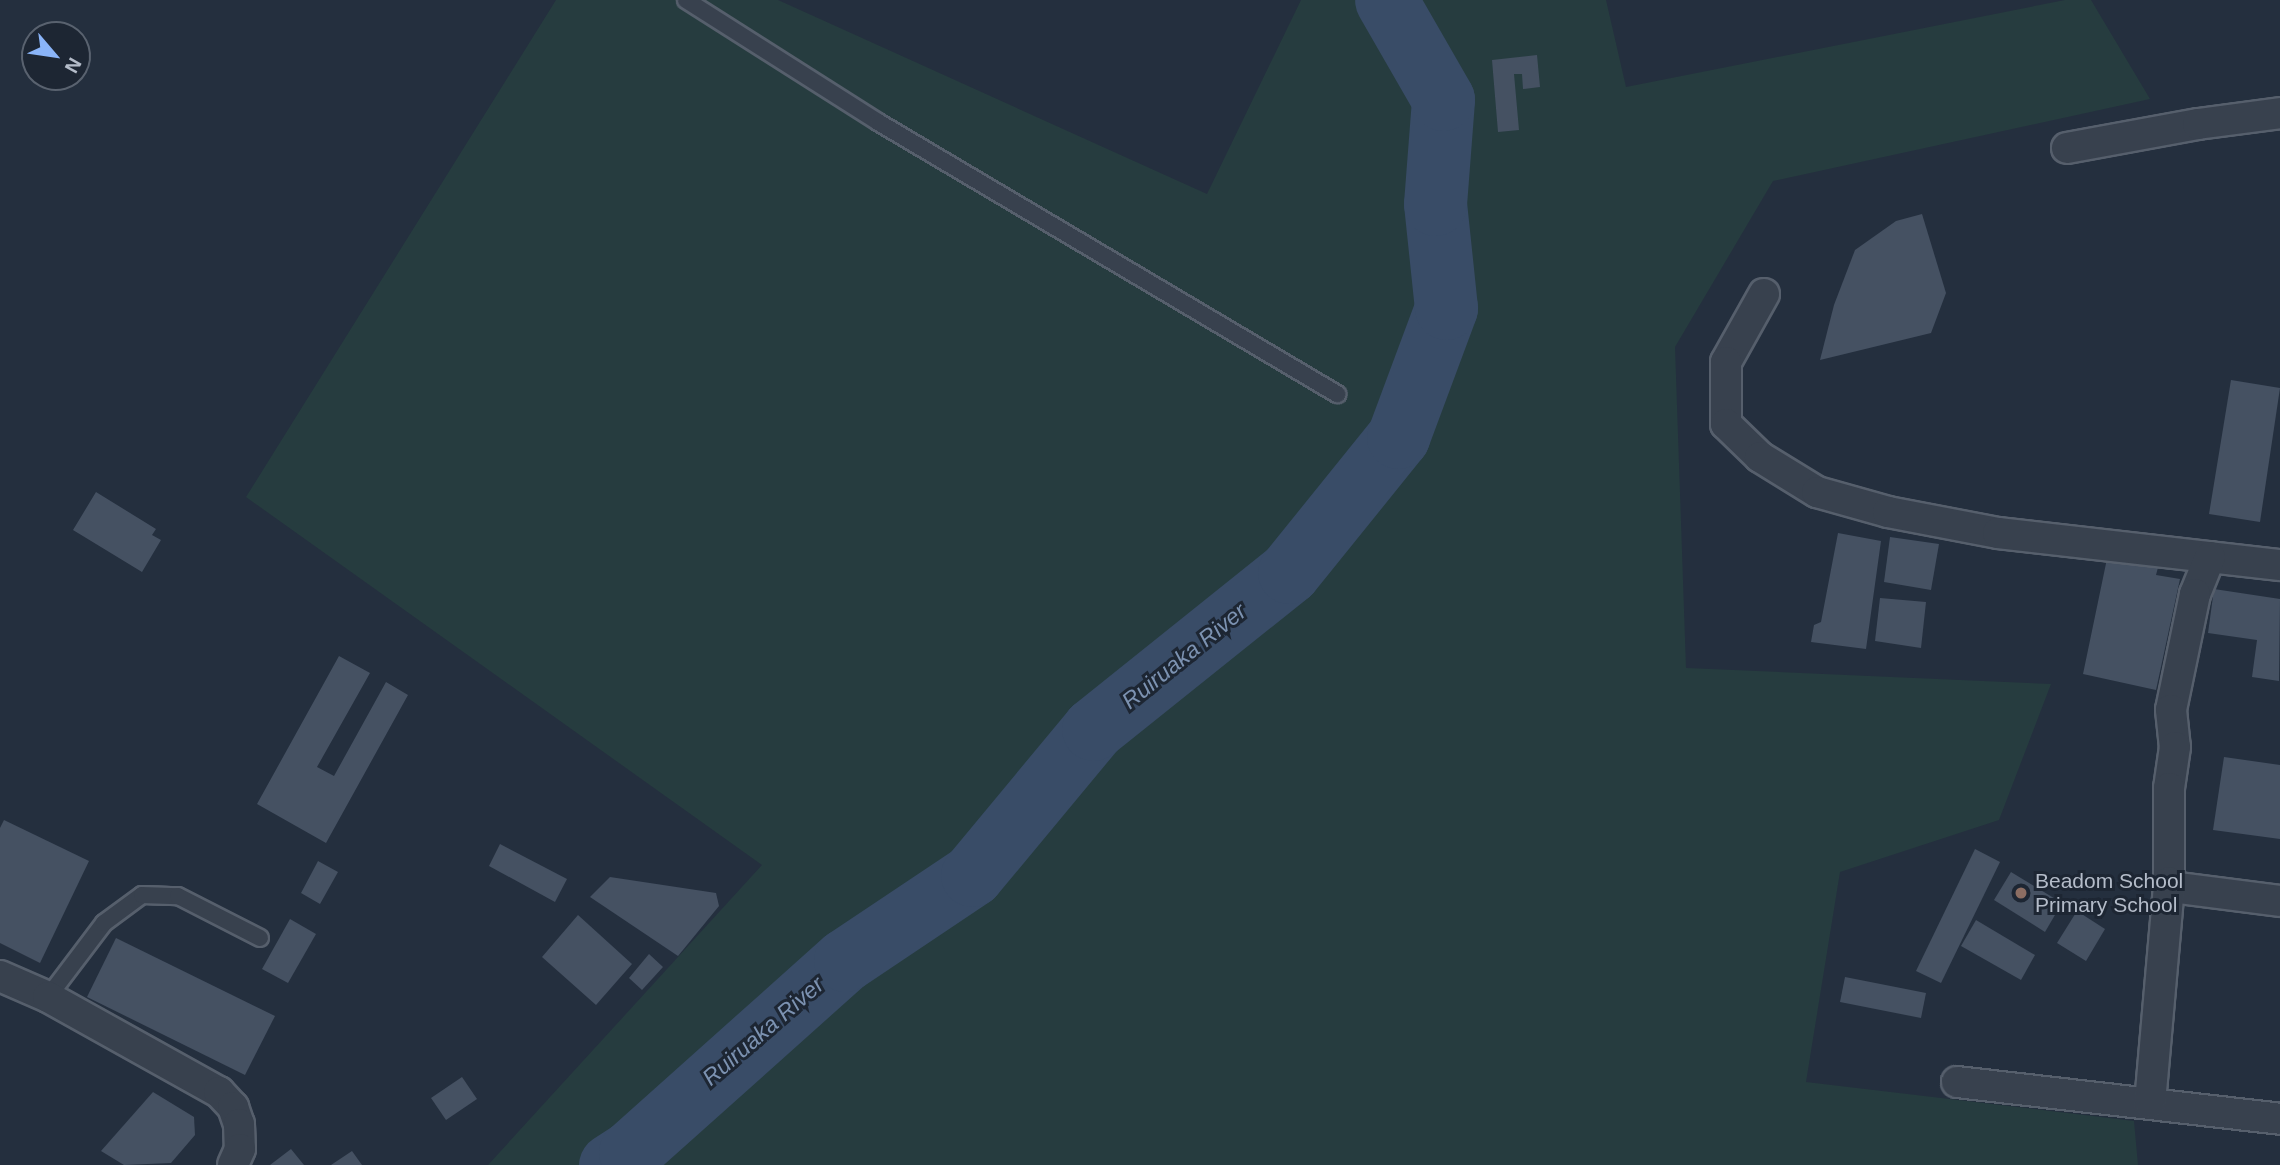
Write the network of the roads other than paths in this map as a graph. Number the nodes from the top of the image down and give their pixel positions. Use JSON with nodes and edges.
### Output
{"nodes":[{"id":1,"x":686,"y":0,"type":"edge"},
{"id":2,"x":2280,"y":113,"type":"edge"},
{"id":3,"x":2067,"y":148,"type":"dead end"},
{"id":4,"x":1764,"y":294,"type":"dead end"},
{"id":5,"x":1337,"y":394,"type":"dead end"},
{"id":6,"x":2210,"y":557,"type":"junction"},
{"id":7,"x":2280,"y":565,"type":"edge"},
{"id":8,"x":2169,"y":884,"type":"junction"},
{"id":9,"x":2280,"y":901,"type":"edge"},
{"id":10,"x":260,"y":938,"type":"dead end"},
{"id":11,"x":0,"y":976,"type":"edge"},
{"id":12,"x":48,"y":997,"type":"junction"},
{"id":13,"x":1957,"y":1082,"type":"dead end"},
{"id":14,"x":2150,"y":1103,"type":"junction"},
{"id":15,"x":2280,"y":1119,"type":"edge"},
{"id":16,"x":233,"y":1165,"type":"edge"}],
"edges":[{"from":1,"to":5,"type":"lane"},
{"from":2,"to":3,"type":"street"},
{"from":4,"to":6,"type":"street"},
{"from":6,"to":7,"type":"street"},
{"from":6,"to":8,"type":"street"},
{"from":8,"to":9,"type":"street"},
{"from":8,"to":14,"type":"street"},
{"from":10,"to":12,"type":"lane"},
{"from":11,"to":12,"type":"street"},
{"from":12,"to":16,"type":"street"},
{"from":13,"to":14,"type":"street"},
{"from":14,"to":15,"type":"street"}]}
